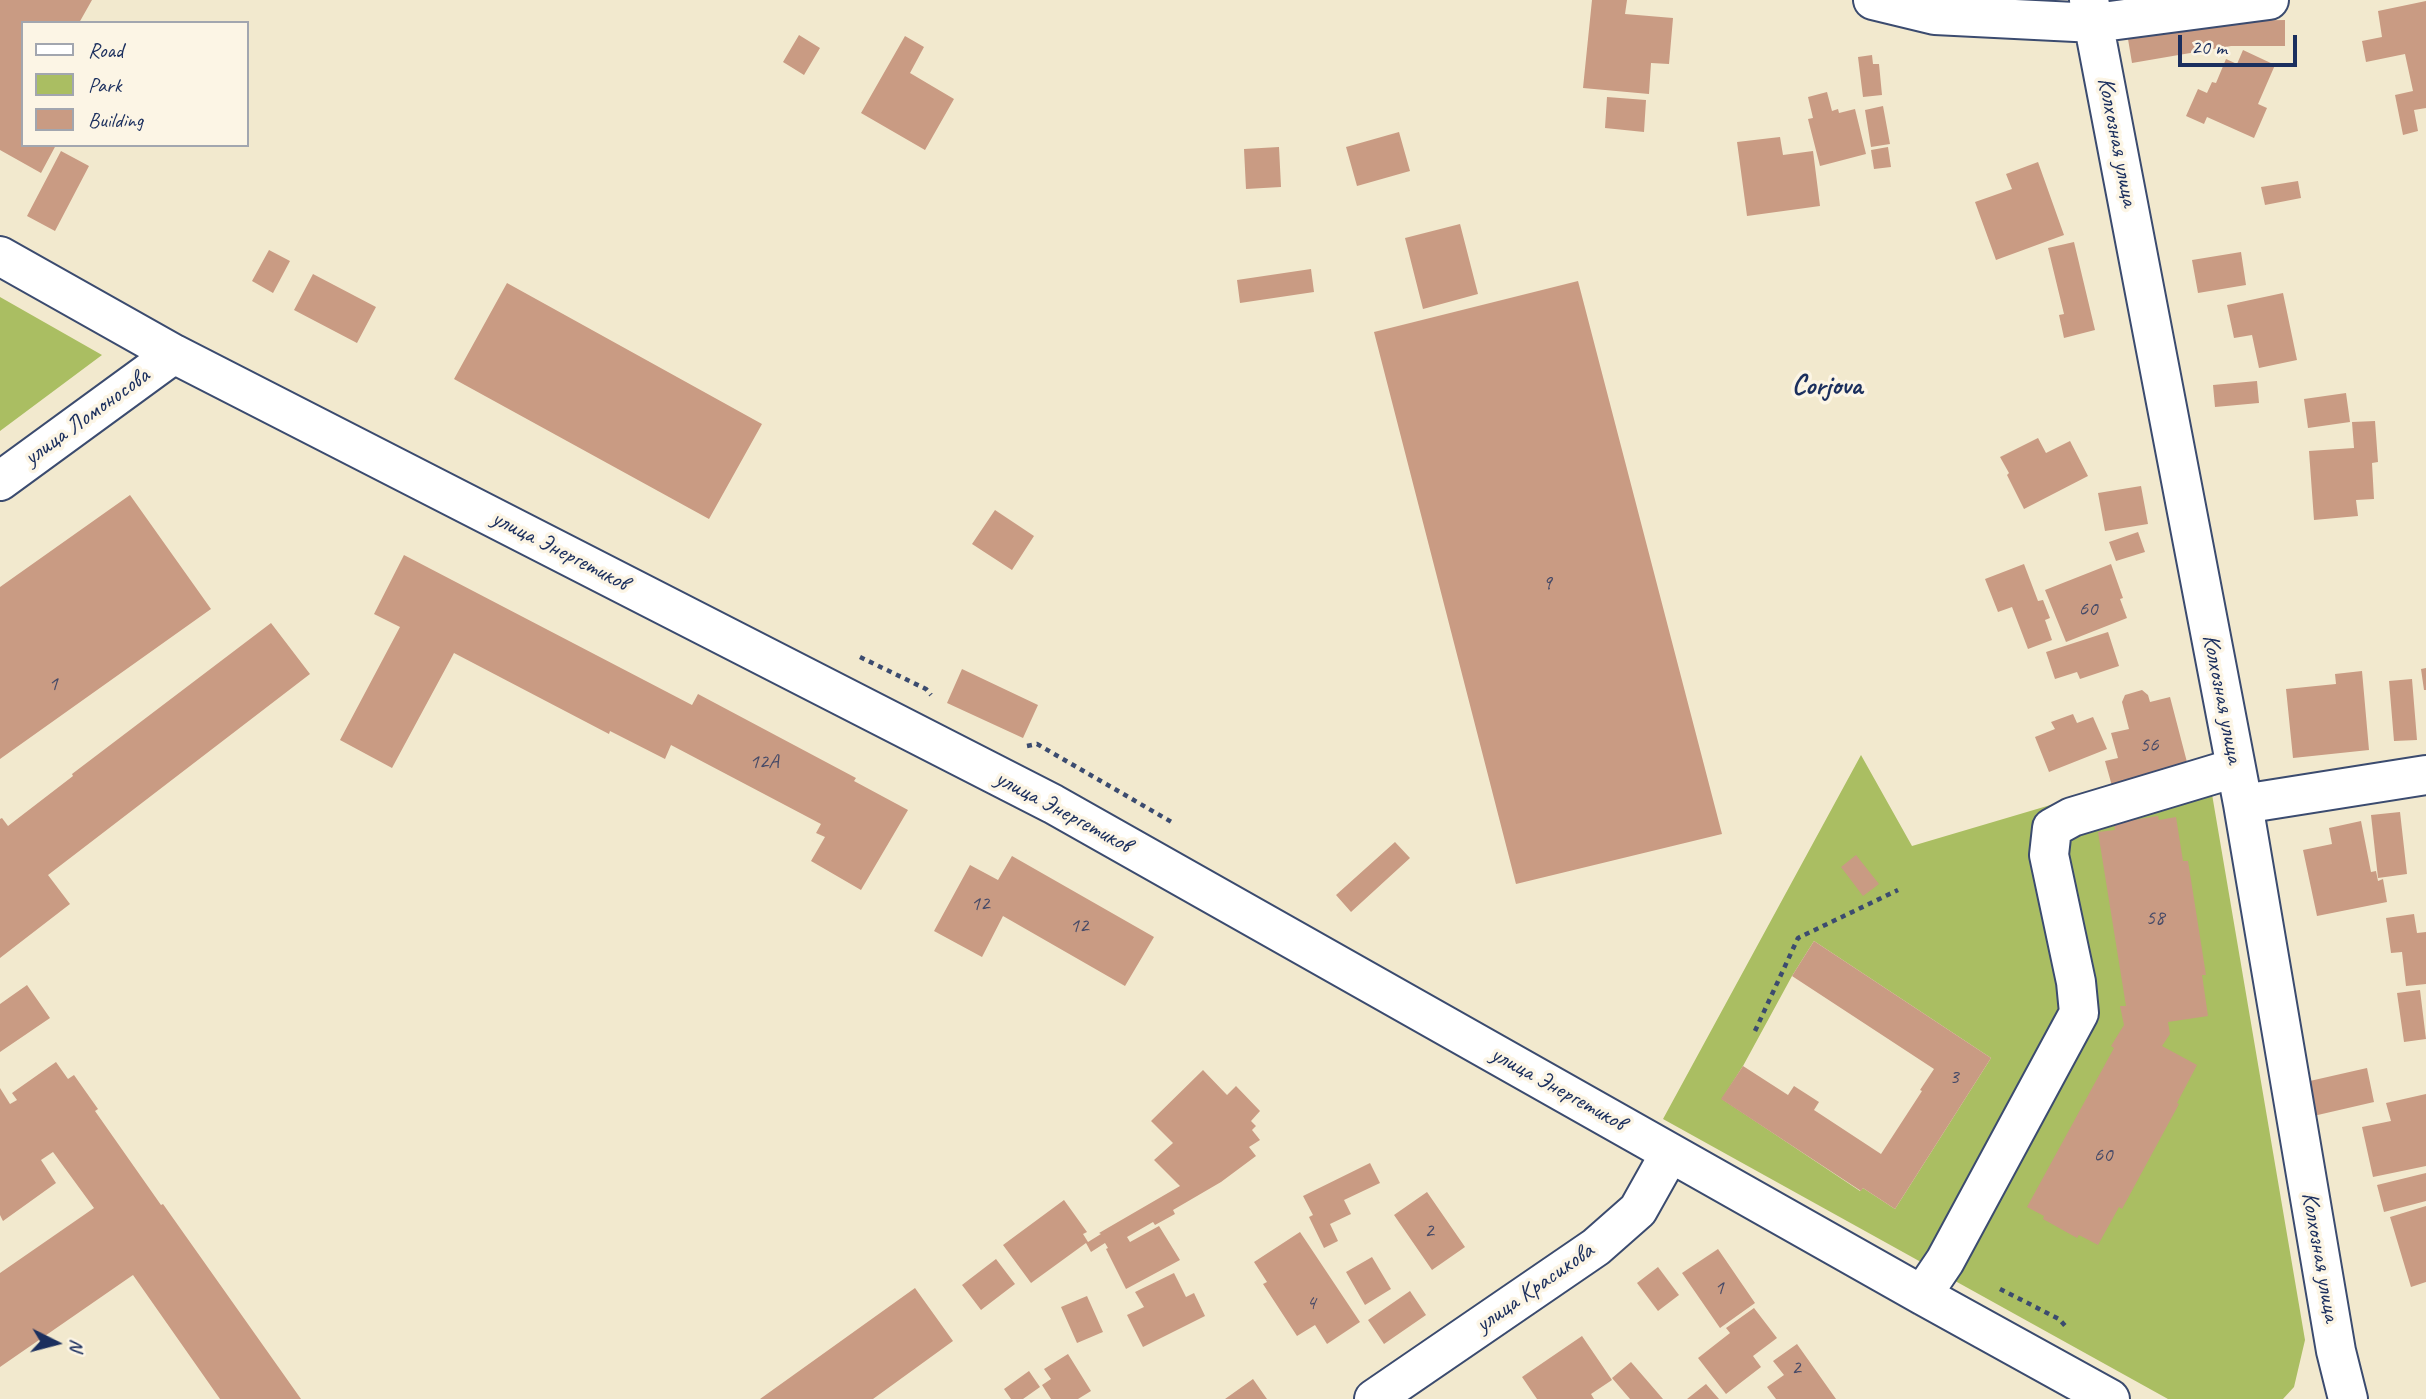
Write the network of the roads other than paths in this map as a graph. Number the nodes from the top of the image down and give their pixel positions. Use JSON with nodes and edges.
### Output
{"nodes":[{"id":1,"x":1873,"y":0,"type":"edge"},
{"id":2,"x":2269,"y":0,"type":"edge"},
{"id":3,"x":2092,"y":11,"type":"edge"},
{"id":4,"x":0,"y":256,"type":"edge"},
{"id":5,"x":174,"y":354,"type":"junction"},
{"id":6,"x":0,"y":481,"type":"edge"},
{"id":7,"x":2426,"y":775,"type":"edge"},
{"id":8,"x":2239,"y":786,"type":"junction"},
{"id":9,"x":1670,"y":1153,"type":"junction"},
{"id":10,"x":1922,"y":1295,"type":"junction"},
{"id":11,"x":2336,"y":1351,"type":"junction"},
{"id":12,"x":2098,"y":1397,"type":"edge"},
{"id":13,"x":1374,"y":1399,"type":"edge"},
{"id":14,"x":2319,"y":1399,"type":"edge"},
{"id":15,"x":2348,"y":1399,"type":"edge"}],
"edges":[{"from":1,"to":3,"type":"street"},
{"from":2,"to":3,"type":"street"},
{"from":3,"to":8,"type":"street","name":"Колхозная улица"},
{"from":4,"to":5,"type":"street","name":"улица Энергетиков"},
{"from":5,"to":6,"type":"street","name":"улица Ломоносова"},
{"from":5,"to":9,"type":"street","name":"улица Энергетиков"},
{"from":7,"to":8,"type":"street"},
{"from":8,"to":10,"type":"street"},
{"from":8,"to":11,"type":"street","name":"Колхозная улица"},
{"from":9,"to":10,"type":"street","name":"улица Энергетиков"},
{"from":9,"to":13,"type":"street","name":"улица Красикова"},
{"from":10,"to":12,"type":"street","name":"улица Энергетиков"},
{"from":11,"to":14,"type":"street"},
{"from":11,"to":15,"type":"street","name":"Колхозная улица"}]}
